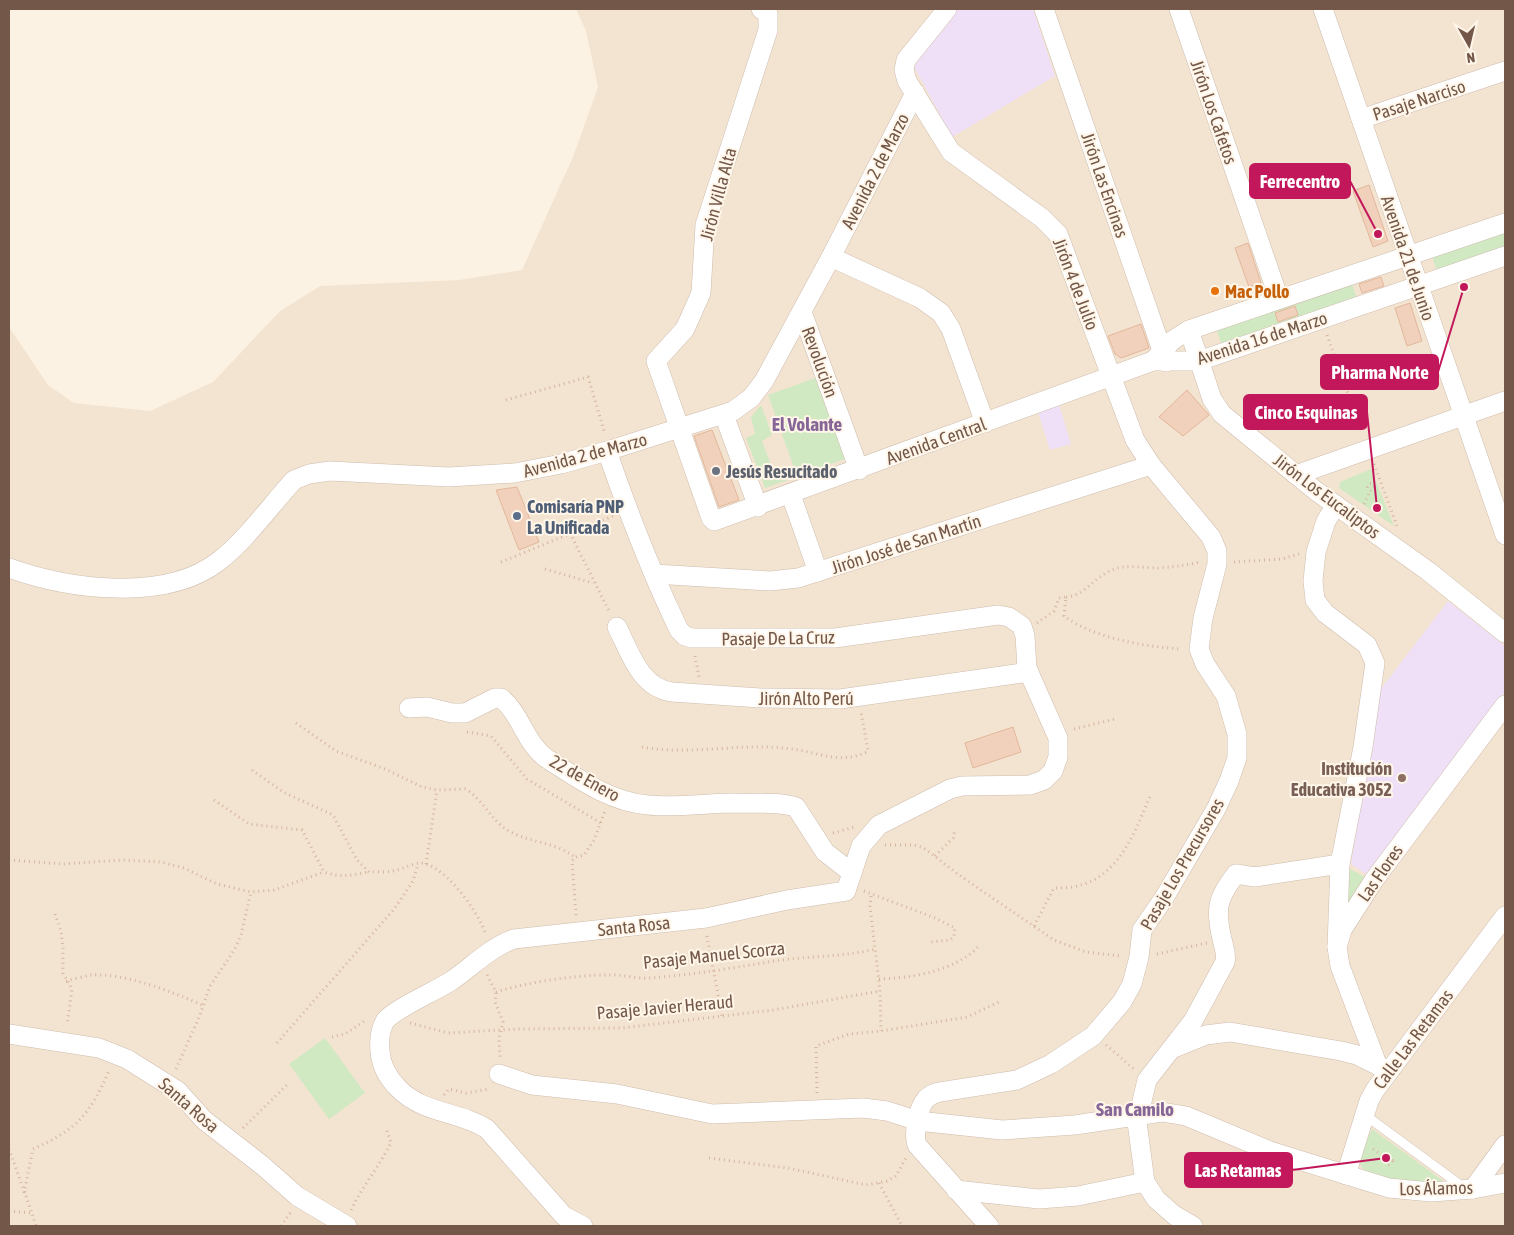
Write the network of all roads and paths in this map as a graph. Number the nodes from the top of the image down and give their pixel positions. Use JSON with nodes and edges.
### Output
{"nodes":[{"id":1,"x":761,"y":9,"type":"edge"},
{"id":2,"x":947,"y":9,"type":"edge"},
{"id":3,"x":1044,"y":9,"type":"edge"},
{"id":4,"x":1179,"y":9,"type":"edge"},
{"id":5,"x":1322,"y":9,"type":"edge"},
{"id":6,"x":1505,"y":71,"type":"edge"},
{"id":7,"x":915,"y":94,"type":"junction"},
{"id":8,"x":1361,"y":120,"type":"junction"},
{"id":9,"x":1505,"y":223,"type":"edge"},
{"id":10,"x":1505,"y":256,"type":"edge"},
{"id":11,"x":831,"y":257,"type":"junction"},
{"id":12,"x":1408,"y":257,"type":"junction"},
{"id":13,"x":1418,"y":286,"type":"junction"},
{"id":14,"x":1278,"y":300,"type":"junction"},
{"id":15,"x":802,"y":312,"type":"junction"},
{"id":16,"x":1322,"y":319,"type":"junction"},
{"id":17,"x":1189,"y":330,"type":"junction"},
{"id":18,"x":1160,"y":358,"type":"junction"},
{"id":19,"x":1199,"y":361,"type":"junction"},
{"id":20,"x":1111,"y":377,"type":"junction"},
{"id":21,"x":506,"y":400,"type":"dead end"},
{"id":22,"x":1505,"y":401,"type":"edge"},
{"id":23,"x":724,"y":415,"type":"junction"},
{"id":24,"x":1463,"y":416,"type":"junction"},
{"id":25,"x":985,"y":423,"type":"junction"},
{"id":26,"x":679,"y":429,"type":"junction"},
{"id":27,"x":607,"y":444,"type":"junction"},
{"id":28,"x":1370,"y":459,"type":"junction"},
{"id":29,"x":1151,"y":466,"type":"junction"},
{"id":30,"x":859,"y":470,"type":"junction"},
{"id":31,"x":1296,"y":475,"type":"junction"},
{"id":32,"x":1381,"y":482,"type":"junction"},
{"id":33,"x":1374,"y":486,"type":"dead end"},
{"id":34,"x":791,"y":494,"type":"junction"},
{"id":35,"x":1336,"y":505,"type":"junction"},
{"id":36,"x":758,"y":507,"type":"junction"},
{"id":37,"x":627,"y":510,"type":"junction"},
{"id":38,"x":1398,"y":527,"type":"dead end"},
{"id":39,"x":570,"y":533,"type":"junction"},
{"id":40,"x":1505,"y":534,"type":"edge"},
{"id":41,"x":1303,"y":553,"type":"dead end"},
{"id":42,"x":1213,"y":561,"type":"junction"},
{"id":43,"x":501,"y":562,"type":"dead end"},
{"id":44,"x":9,"y":568,"type":"edge"},
{"id":45,"x":545,"y":569,"type":"dead end"},
{"id":46,"x":818,"y":572,"type":"junction"},
{"id":47,"x":654,"y":574,"type":"junction"},
{"id":48,"x":594,"y":583,"type":"junction"},
{"id":49,"x":1066,"y":597,"type":"junction"},
{"id":50,"x":618,"y":627,"type":"joint"},
{"id":51,"x":1024,"y":630,"type":"junction"},
{"id":52,"x":1505,"y":633,"type":"edge"},
{"id":53,"x":692,"y":638,"type":"junction"},
{"id":54,"x":1190,"y":650,"type":"dead end"},
{"id":55,"x":1029,"y":672,"type":"junction"},
{"id":56,"x":703,"y":695,"type":"junction"},
{"id":57,"x":858,"y":698,"type":"junction"},
{"id":58,"x":1505,"y":704,"type":"edge"},
{"id":59,"x":409,"y":708,"type":"dead end"},
{"id":60,"x":1116,"y":719,"type":"dead end"},
{"id":61,"x":296,"y":723,"type":"dead end"},
{"id":62,"x":466,"y":732,"type":"dead end"},
{"id":63,"x":1056,"y":732,"type":"junction"},
{"id":64,"x":642,"y":747,"type":"dead end"},
{"id":65,"x":252,"y":770,"type":"dead end"},
{"id":66,"x":437,"y":790,"type":"junction"},
{"id":67,"x":1151,"y":794,"type":"dead end"},
{"id":68,"x":610,"y":796,"type":"junction"},
{"id":69,"x":214,"y":800,"type":"dead end"},
{"id":70,"x":600,"y":823,"type":"junction"},
{"id":71,"x":879,"y":825,"type":"junction"},
{"id":72,"x":955,"y":830,"type":"dead end"},
{"id":73,"x":814,"y":838,"type":"junction"},
{"id":74,"x":886,"y":845,"type":"dead end"},
{"id":75,"x":935,"y":856,"type":"junction"},
{"id":76,"x":575,"y":857,"type":"junction"},
{"id":77,"x":9,"y":860,"type":"edge"},
{"id":78,"x":418,"y":863,"type":"junction"},
{"id":79,"x":426,"y":864,"type":"junction"},
{"id":80,"x":1340,"y":864,"type":"junction"},
{"id":81,"x":324,"y":872,"type":"junction"},
{"id":82,"x":369,"y":872,"type":"junction"},
{"id":83,"x":852,"y":873,"type":"junction"},
{"id":84,"x":863,"y":891,"type":"dead end"},
{"id":85,"x":252,"y":892,"type":"junction"},
{"id":86,"x":872,"y":896,"type":"junction"},
{"id":87,"x":55,"y":914,"type":"dead end"},
{"id":88,"x":1505,"y":916,"type":"edge"},
{"id":89,"x":706,"y":918,"type":"junction"},
{"id":90,"x":576,"y":921,"type":"dead end"},
{"id":91,"x":1034,"y":926,"type":"junction"},
{"id":92,"x":1222,"y":939,"type":"junction"},
{"id":93,"x":487,"y":942,"type":"dead end"},
{"id":94,"x":931,"y":942,"type":"dead end"},
{"id":95,"x":980,"y":945,"type":"dead end"},
{"id":96,"x":1337,"y":947,"type":"junction"},
{"id":97,"x":876,"y":949,"type":"junction"},
{"id":98,"x":1139,"y":957,"type":"junction"},
{"id":99,"x":713,"y":970,"type":"junction"},
{"id":100,"x":879,"y":979,"type":"junction"},
{"id":101,"x":66,"y":981,"type":"junction"},
{"id":102,"x":880,"y":991,"type":"junction"},
{"id":103,"x":1001,"y":1001,"type":"dead end"},
{"id":104,"x":204,"y":1006,"type":"junction"},
{"id":105,"x":722,"y":1016,"type":"junction"},
{"id":106,"x":364,"y":1022,"type":"dead end"},
{"id":107,"x":422,"y":1027,"type":"dead end"},
{"id":108,"x":502,"y":1030,"type":"junction"},
{"id":109,"x":881,"y":1031,"type":"junction"},
{"id":110,"x":9,"y":1034,"type":"edge"},
{"id":111,"x":1095,"y":1034,"type":"junction"},
{"id":112,"x":332,"y":1037,"type":"dead end"},
{"id":113,"x":277,"y":1042,"type":"dead end"},
{"id":114,"x":69,"y":1043,"type":"junction"},
{"id":115,"x":1170,"y":1049,"type":"junction"},
{"id":116,"x":117,"y":1055,"type":"junction"},
{"id":117,"x":1382,"y":1068,"type":"junction"},
{"id":118,"x":1149,"y":1077,"type":"junction"},
{"id":119,"x":498,"y":1080,"type":"junction"},
{"id":120,"x":289,"y":1083,"type":"dead end"},
{"id":121,"x":170,"y":1085,"type":"junction"},
{"id":122,"x":818,"y":1110,"type":"junction"},
{"id":123,"x":436,"y":1111,"type":"junction"},
{"id":124,"x":1140,"y":1114,"type":"junction"},
{"id":125,"x":1365,"y":1115,"type":"junction"},
{"id":126,"x":918,"y":1121,"type":"junction"},
{"id":127,"x":386,"y":1128,"type":"dead end"},
{"id":128,"x":230,"y":1141,"type":"junction"},
{"id":129,"x":916,"y":1142,"type":"junction"},
{"id":130,"x":1366,"y":1144,"type":"dead end"},
{"id":131,"x":1505,"y":1145,"type":"edge"},
{"id":132,"x":9,"y":1149,"type":"edge"},
{"id":133,"x":709,"y":1158,"type":"dead end"},
{"id":134,"x":1387,"y":1158,"type":"dead end"},
{"id":135,"x":1346,"y":1175,"type":"junction"},
{"id":136,"x":879,"y":1182,"type":"junction"},
{"id":137,"x":1145,"y":1182,"type":"junction"},
{"id":138,"x":1505,"y":1183,"type":"edge"},
{"id":139,"x":1469,"y":1189,"type":"junction"},
{"id":140,"x":956,"y":1190,"type":"junction"},
{"id":141,"x":24,"y":1193,"type":"junction"},
{"id":142,"x":9,"y":1211,"type":"edge"},
{"id":143,"x":32,"y":1213,"type":"junction"},
{"id":144,"x":345,"y":1225,"type":"edge"},
{"id":145,"x":36,"y":1226,"type":"edge"},
{"id":146,"x":583,"y":1226,"type":"edge"},
{"id":147,"x":902,"y":1226,"type":"edge"},
{"id":148,"x":990,"y":1226,"type":"edge"},
{"id":149,"x":1193,"y":1226,"type":"edge"}],
"edges":[{"from":1,"to":26,"type":"street","name":"Jirón Villa Alta"},
{"from":2,"to":7,"type":"street","name":"Avenida 2 de Marzo"},
{"from":3,"to":18,"type":"street","name":"Jirón Las Encinas"},
{"from":4,"to":14,"type":"street","name":"Jirón Los Cafetos"},
{"from":5,"to":8,"type":"street","name":"Avenida 21 de Junio"},
{"from":6,"to":8,"type":"street","name":"Pasaje Narciso"},
{"from":7,"to":11,"type":"street","name":"Avenida 2 de Marzo"},
{"from":7,"to":20,"type":"street","name":"Jirón 4 de Julio"},
{"from":8,"to":12,"type":"street","name":"Avenida 21 de Junio"},
{"from":9,"to":12,"type":"street","name":"Avenida 16 de Marzo"},
{"from":10,"to":13,"type":"street","name":"Avenida 16 de Marzo"},
{"from":11,"to":15,"type":"street","name":"Avenida 2 de Marzo"},
{"from":11,"to":25,"type":"street"},
{"from":12,"to":13,"type":"street","name":"Avenida 21 de Junio"},
{"from":12,"to":14,"type":"street","name":"Avenida 16 de Marzo"},
{"from":13,"to":16,"type":"street","name":"Avenida 16 de Marzo"},
{"from":13,"to":24,"type":"street","name":"Avenida 21 de Junio"},
{"from":14,"to":17,"type":"street","name":"Avenida 16 de Marzo"},
{"from":15,"to":23,"type":"street","name":"Avenida 2 de Marzo"},
{"from":15,"to":30,"type":"street","name":"Revolución"},
{"from":16,"to":19,"type":"street","name":"Avenida 16 de Marzo"},
{"from":16,"to":28,"type":"path"},
{"from":17,"to":18,"type":"street","name":"Avenida 16 de Marzo"},
{"from":17,"to":19,"type":"street","name":"Jirón Los Eucaliptos"},
{"from":18,"to":19,"type":"street","name":"Avenida 16 de Marzo"},
{"from":18,"to":20,"type":"street","name":"Avenida Central"},
{"from":19,"to":31,"type":"street","name":"Jirón Los Eucaliptos"},
{"from":20,"to":25,"type":"street","name":"Avenida Central"},
{"from":20,"to":29,"type":"street","name":"Jirón 4 de Julio"},
{"from":21,"to":27,"type":"path"},
{"from":22,"to":24,"type":"street"},
{"from":23,"to":26,"type":"street","name":"Avenida 2 de Marzo"},
{"from":23,"to":36,"type":"street"},
{"from":24,"to":28,"type":"street"},
{"from":24,"to":40,"type":"street","name":"Avenida 21 de Junio"},
{"from":25,"to":30,"type":"street","name":"Avenida Central"},
{"from":26,"to":27,"type":"street","name":"Avenida 2 de Marzo"},
{"from":26,"to":36,"type":"street","name":"Avenida Central"},
{"from":27,"to":37,"type":"street"},
{"from":27,"to":44,"type":"street","name":"Avenida 2 de Marzo"},
{"from":28,"to":31,"type":"street"},
{"from":28,"to":32,"type":"path"},
{"from":29,"to":42,"type":"street"},
{"from":29,"to":46,"type":"street","name":"Jirón José de San Martín"},
{"from":30,"to":34,"type":"street","name":"Avenida Central"},
{"from":31,"to":35,"type":"street","name":"Jirón Los Eucaliptos"},
{"from":32,"to":33,"type":"path"},
{"from":32,"to":38,"type":"path"},
{"from":34,"to":36,"type":"street","name":"Avenida Central"},
{"from":34,"to":46,"type":"street"},
{"from":35,"to":52,"type":"street","name":"Jirón Los Eucaliptos"},
{"from":35,"to":80,"type":"street"},
{"from":37,"to":39,"type":"path"},
{"from":37,"to":47,"type":"street"},
{"from":39,"to":43,"type":"path"},
{"from":39,"to":48,"type":"path"},
{"from":41,"to":42,"type":"path"},
{"from":42,"to":49,"type":"path"},
{"from":42,"to":98,"type":"street","name":"Pasaje Los Precursores"},
{"from":45,"to":48,"type":"path"},
{"from":46,"to":47,"type":"street","name":"Jirón José de San Martín"},
{"from":47,"to":53,"type":"street"},
{"from":48,"to":50,"type":"path"},
{"from":49,"to":51,"type":"path"},
{"from":49,"to":54,"type":"path"},
{"from":50,"to":56,"type":"street","name":"Jirón Alto Perú"},
{"from":51,"to":53,"type":"street","name":"Pasaje De La Cruz"},
{"from":51,"to":55,"type":"street"},
{"from":53,"to":56,"type":"path"},
{"from":55,"to":57,"type":"street","name":"Jirón Alto Perú"},
{"from":55,"to":63,"type":"street","name":"Santa Rosa"},
{"from":56,"to":57,"type":"street","name":"Jirón Alto Perú"},
{"from":57,"to":64,"type":"path"},
{"from":58,"to":96,"type":"street","name":"Las Flores"},
{"from":59,"to":68,"type":"street","name":"22 de Enero"},
{"from":60,"to":63,"type":"path"},
{"from":61,"to":66,"type":"path"},
{"from":62,"to":70,"type":"path"},
{"from":63,"to":71,"type":"street","name":"Santa Rosa"},
{"from":65,"to":82,"type":"path"},
{"from":66,"to":76,"type":"path"},
{"from":66,"to":79,"type":"path"},
{"from":67,"to":91,"type":"path"},
{"from":68,"to":70,"type":"path"},
{"from":68,"to":73,"type":"street","name":"22 de Enero"},
{"from":69,"to":81,"type":"path"},
{"from":70,"to":76,"type":"path"},
{"from":71,"to":73,"type":"path"},
{"from":71,"to":83,"type":"street","name":"Santa Rosa"},
{"from":72,"to":75,"type":"path"},
{"from":73,"to":83,"type":"street","name":"22 de Enero"},
{"from":74,"to":75,"type":"path"},
{"from":75,"to":91,"type":"path"},
{"from":76,"to":90,"type":"path"},
{"from":77,"to":85,"type":"path"},
{"from":78,"to":79,"type":"path"},
{"from":78,"to":82,"type":"path"},
{"from":78,"to":113,"type":"path"},
{"from":79,"to":93,"type":"path"},
{"from":80,"to":92,"type":"street"},
{"from":80,"to":96,"type":"street"},
{"from":81,"to":82,"type":"path"},
{"from":81,"to":85,"type":"path"},
{"from":83,"to":89,"type":"street","name":"Santa Rosa"},
{"from":84,"to":86,"type":"path"},
{"from":85,"to":104,"type":"path"},
{"from":86,"to":94,"type":"path"},
{"from":86,"to":97,"type":"path"},
{"from":87,"to":101,"type":"path"},
{"from":88,"to":117,"type":"street","name":"Calle Las Retamas"},
{"from":89,"to":99,"type":"path"},
{"from":89,"to":123,"type":"street","name":"Santa Rosa"},
{"from":91,"to":98,"type":"path"},
{"from":92,"to":98,"type":"path"},
{"from":92,"to":115,"type":"street"},
{"from":95,"to":100,"type":"path"},
{"from":96,"to":117,"type":"street"},
{"from":97,"to":99,"type":"path","name":"Pasaje Manuel Scorza"},
{"from":97,"to":100,"type":"path"},
{"from":98,"to":111,"type":"street","name":"Pasaje Los Precursores"},
{"from":99,"to":105,"type":"path"},
{"from":99,"to":108,"type":"path","name":"Pasaje Manuel Scorza"},
{"from":100,"to":102,"type":"path"},
{"from":101,"to":104,"type":"path"},
{"from":101,"to":114,"type":"path"},
{"from":102,"to":105,"type":"path","name":"Pasaje Javier Heraud"},
{"from":102,"to":109,"type":"path"},
{"from":103,"to":109,"type":"path"},
{"from":104,"to":121,"type":"path"},
{"from":105,"to":108,"type":"path","name":"Pasaje Javier Heraud"},
{"from":106,"to":112,"type":"path"},
{"from":107,"to":108,"type":"path","name":"Pasaje Javier Heraud"},
{"from":108,"to":119,"type":"path"},
{"from":109,"to":122,"type":"path"},
{"from":110,"to":114,"type":"street","name":"Santa Rosa"},
{"from":111,"to":118,"type":"path"},
{"from":111,"to":126,"type":"street","name":"Pasaje Los Precursores"},
{"from":114,"to":116,"type":"street","name":"Santa Rosa"},
{"from":115,"to":117,"type":"street"},
{"from":115,"to":118,"type":"street"},
{"from":116,"to":121,"type":"street","name":"Santa Rosa"},
{"from":116,"to":141,"type":"path"},
{"from":117,"to":125,"type":"street","name":"Calle Las Retamas"},
{"from":118,"to":124,"type":"street"},
{"from":119,"to":122,"type":"street","name":"Los Álamos"},
{"from":119,"to":123,"type":"path"},
{"from":120,"to":128,"type":"path"},
{"from":121,"to":128,"type":"street","name":"Santa Rosa"},
{"from":122,"to":126,"type":"street","name":"Los Álamos"},
{"from":123,"to":146,"type":"street","name":"Santa Rosa"},
{"from":124,"to":126,"type":"street","name":"Los Álamos"},
{"from":124,"to":135,"type":"street","name":"Los Álamos"},
{"from":124,"to":137,"type":"street"},
{"from":125,"to":135,"type":"street","name":"Calle Las Retamas"},
{"from":125,"to":139,"type":"lane"},
{"from":126,"to":129,"type":"street","name":"Pasaje Los Precursores"},
{"from":127,"to":144,"type":"path"},
{"from":128,"to":144,"type":"street","name":"Santa Rosa"},
{"from":129,"to":136,"type":"path"},
{"from":129,"to":140,"type":"street"},
{"from":130,"to":134,"type":"path"},
{"from":131,"to":139,"type":"street"},
{"from":132,"to":141,"type":"path"},
{"from":133,"to":136,"type":"path"},
{"from":135,"to":139,"type":"street","name":"Los Álamos"},
{"from":136,"to":147,"type":"path"},
{"from":137,"to":140,"type":"street"},
{"from":137,"to":149,"type":"street"},
{"from":138,"to":139,"type":"street","name":"Los Álamos"},
{"from":140,"to":148,"type":"street"},
{"from":141,"to":143,"type":"path"},
{"from":142,"to":143,"type":"path"},
{"from":143,"to":145,"type":"path"}]}
